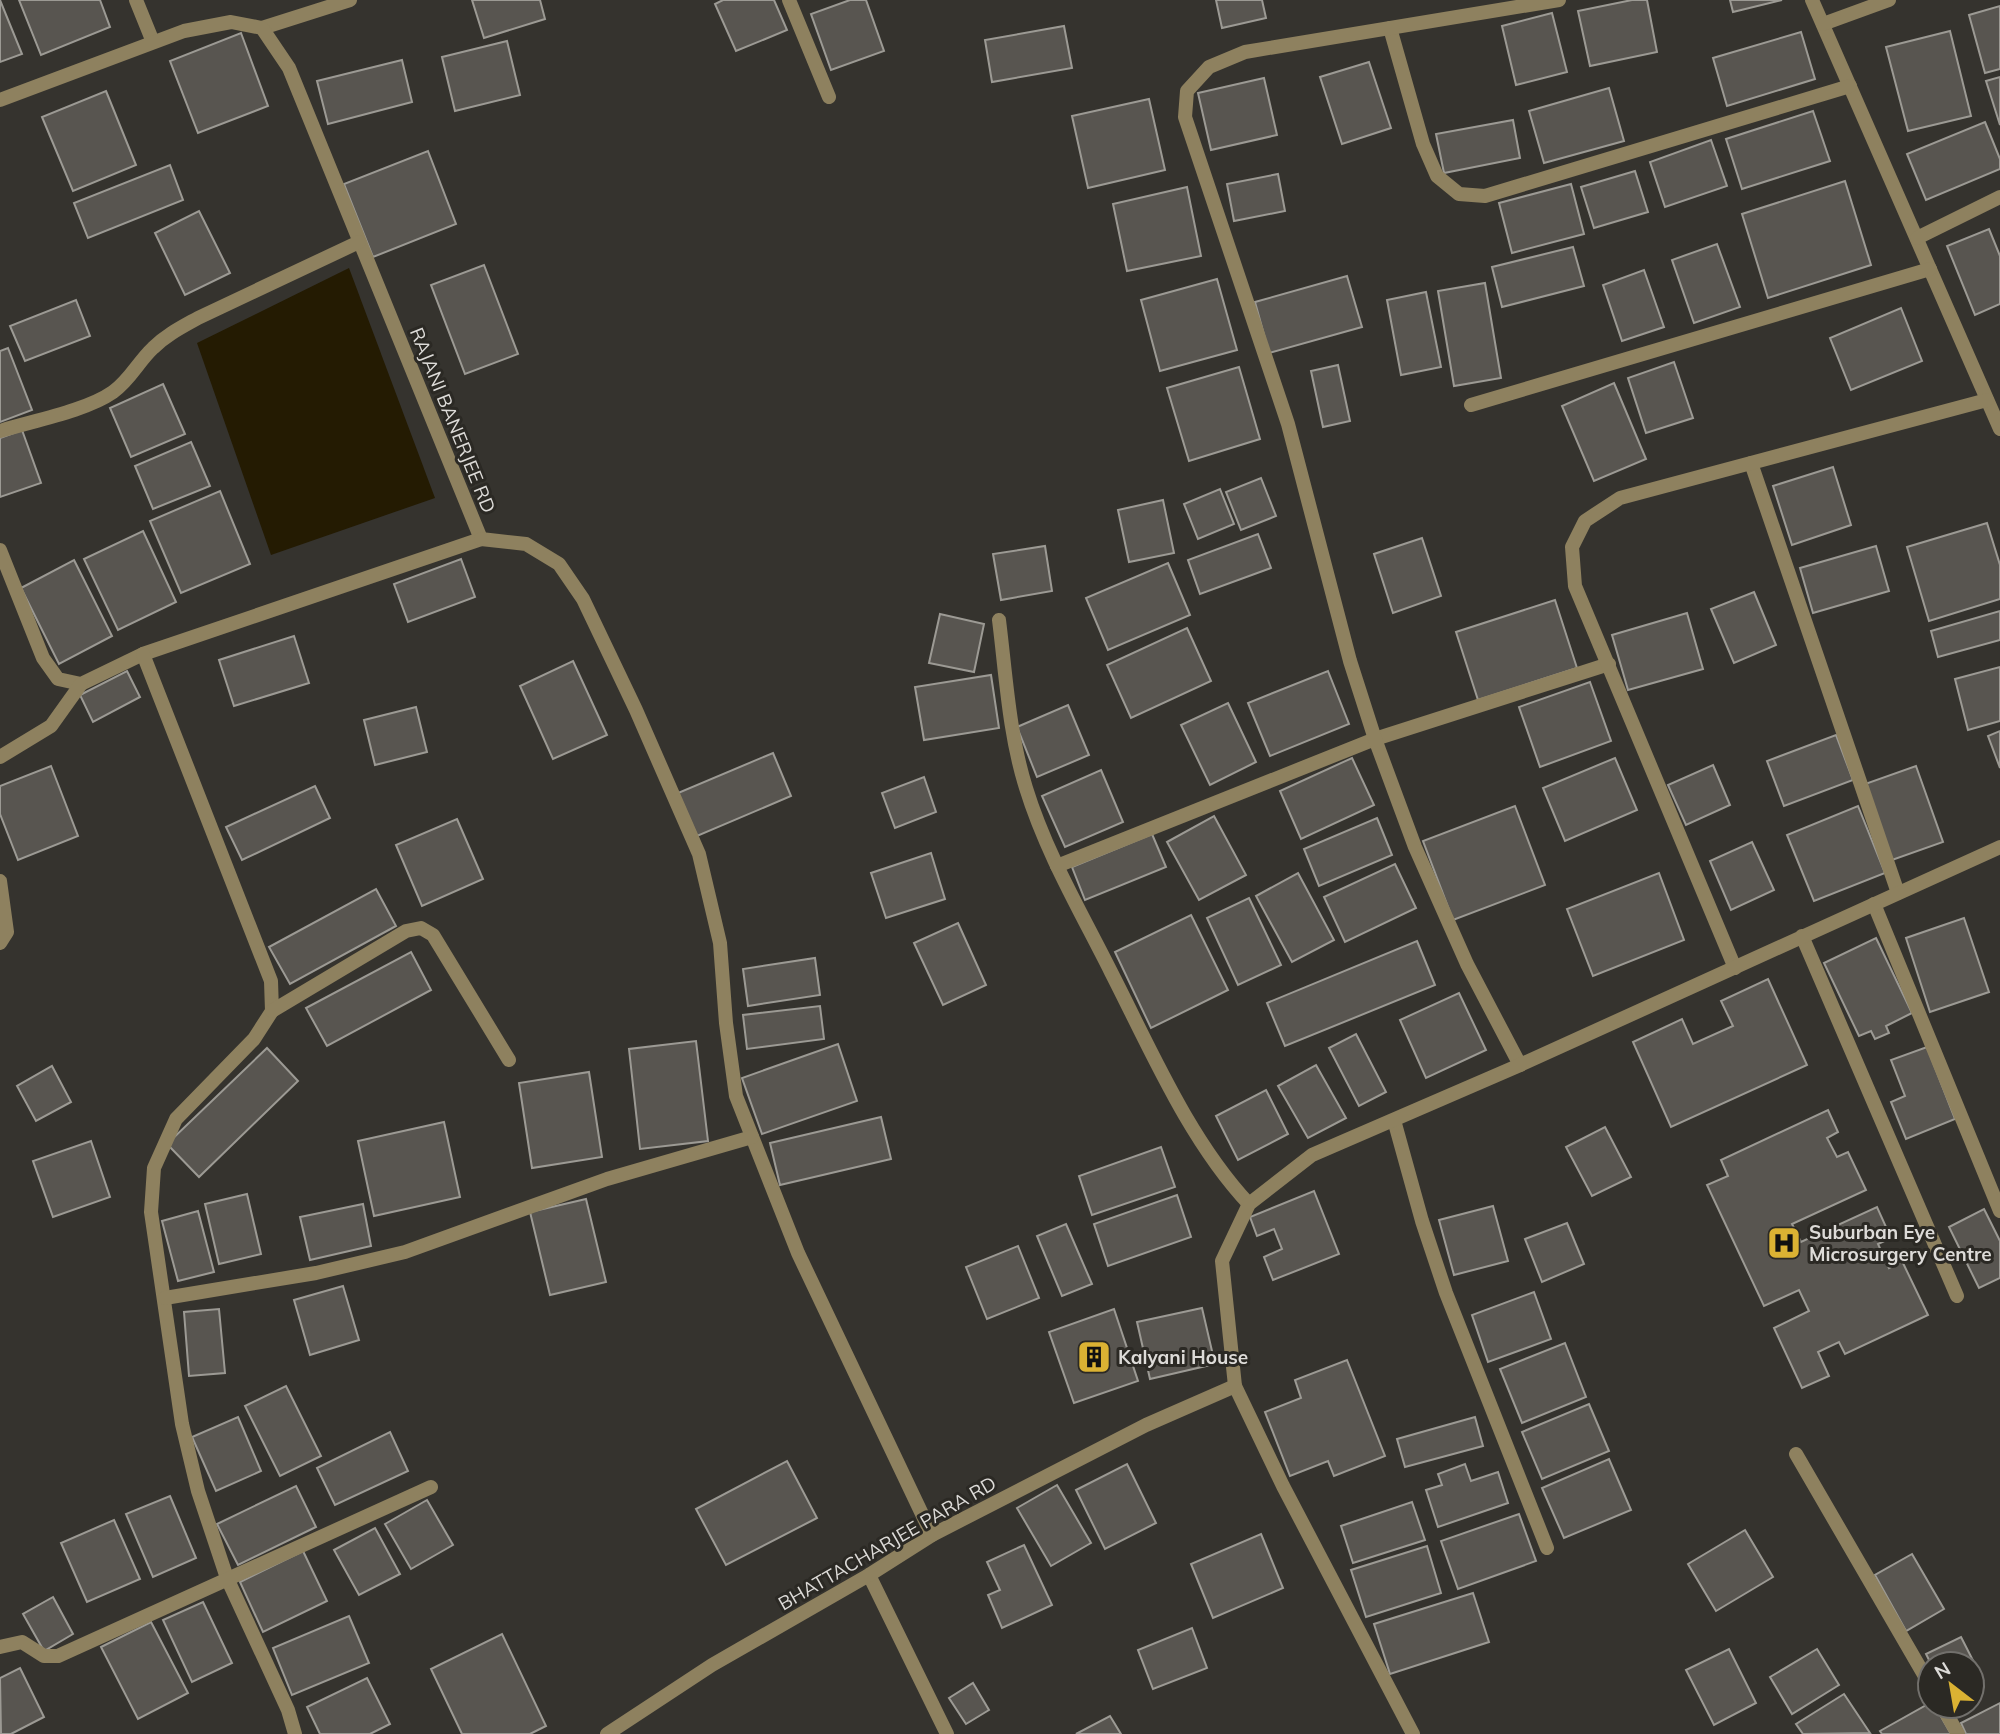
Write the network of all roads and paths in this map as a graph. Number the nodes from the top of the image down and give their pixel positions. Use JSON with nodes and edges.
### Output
{"nodes":[{"id":1,"x":136,"y":0,"type":"edge"},
{"id":2,"x":350,"y":0,"type":"edge"},
{"id":3,"x":789,"y":0,"type":"edge"},
{"id":4,"x":1559,"y":0,"type":"edge"},
{"id":5,"x":1812,"y":0,"type":"edge"},
{"id":6,"x":1889,"y":0,"type":"edge"},
{"id":7,"x":1823,"y":24,"type":"junction"},
{"id":8,"x":262,"y":28,"type":"junction"},
{"id":9,"x":1390,"y":28,"type":"junction"},
{"id":10,"x":153,"y":43,"type":"junction"},
{"id":11,"x":1850,"y":86,"type":"junction"},
{"id":12,"x":829,"y":97,"type":"dead end"},
{"id":13,"x":0,"y":100,"type":"edge"},
{"id":14,"x":2000,"y":197,"type":"edge"},
{"id":15,"x":1917,"y":238,"type":"junction"},
{"id":16,"x":359,"y":242,"type":"junction"},
{"id":17,"x":1930,"y":269,"type":"junction"},
{"id":18,"x":1987,"y":400,"type":"junction"},
{"id":19,"x":1472,"y":405,"type":"dead end"},
{"id":20,"x":1999,"y":422,"type":"edge"},
{"id":21,"x":0,"y":431,"type":"edge"},
{"id":22,"x":1751,"y":463,"type":"junction"},
{"id":23,"x":481,"y":539,"type":"junction"},
{"id":24,"x":0,"y":550,"type":"edge"},
{"id":25,"x":999,"y":620,"type":"dead end"},
{"id":26,"x":143,"y":654,"type":"junction"},
{"id":27,"x":1609,"y":664,"type":"junction"},
{"id":28,"x":81,"y":684,"type":"junction"},
{"id":29,"x":1375,"y":739,"type":"junction"},
{"id":30,"x":0,"y":757,"type":"edge"},
{"id":31,"x":2000,"y":847,"type":"edge"},
{"id":32,"x":1057,"y":866,"type":"junction"},
{"id":33,"x":0,"y":881,"type":"edge"},
{"id":34,"x":1898,"y":893,"type":"junction"},
{"id":35,"x":1874,"y":904,"type":"junction"},
{"id":36,"x":1802,"y":936,"type":"junction"},
{"id":37,"x":0,"y":943,"type":"edge"},
{"id":38,"x":1735,"y":968,"type":"junction"},
{"id":39,"x":272,"y":1011,"type":"junction"},
{"id":40,"x":509,"y":1060,"type":"dead end"},
{"id":41,"x":1520,"y":1065,"type":"junction"},
{"id":42,"x":1394,"y":1120,"type":"junction"},
{"id":43,"x":752,"y":1137,"type":"junction"},
{"id":44,"x":1249,"y":1204,"type":"junction"},
{"id":45,"x":2000,"y":1211,"type":"edge"},
{"id":46,"x":1957,"y":1296,"type":"dead end"},
{"id":47,"x":165,"y":1298,"type":"junction"},
{"id":48,"x":1235,"y":1386,"type":"junction"},
{"id":49,"x":1796,"y":1454,"type":"dead end"},
{"id":50,"x":431,"y":1487,"type":"dead end"},
{"id":51,"x":932,"y":1535,"type":"junction"},
{"id":52,"x":1547,"y":1548,"type":"dead end"},
{"id":53,"x":869,"y":1575,"type":"junction"},
{"id":54,"x":227,"y":1578,"type":"junction"},
{"id":55,"x":0,"y":1647,"type":"edge"},
{"id":56,"x":1916,"y":1661,"type":"edge"},
{"id":57,"x":295,"y":1734,"type":"edge"},
{"id":58,"x":607,"y":1734,"type":"edge"},
{"id":59,"x":947,"y":1734,"type":"edge"},
{"id":60,"x":1413,"y":1734,"type":"edge"}],
"edges":[{"from":1,"to":10,"type":"street"},
{"from":2,"to":8,"type":"street"},
{"from":3,"to":12,"type":"street"},
{"from":4,"to":9,"type":"street"},
{"from":5,"to":7,"type":"street"},
{"from":6,"to":7,"type":"street"},
{"from":7,"to":11,"type":"street"},
{"from":8,"to":10,"type":"street"},
{"from":8,"to":16,"type":"street","name":"RAJANI BANERJEE RD"},
{"from":9,"to":11,"type":"street"},
{"from":9,"to":29,"type":"street"},
{"from":10,"to":13,"type":"street"},
{"from":11,"to":15,"type":"street"},
{"from":14,"to":15,"type":"street"},
{"from":15,"to":17,"type":"street"},
{"from":16,"to":21,"type":"street"},
{"from":16,"to":23,"type":"street","name":"RAJANI BANERJEE RD"},
{"from":17,"to":18,"type":"street"},
{"from":17,"to":19,"type":"street"},
{"from":18,"to":20,"type":"street"},
{"from":18,"to":22,"type":"street"},
{"from":22,"to":27,"type":"street"},
{"from":22,"to":34,"type":"street"},
{"from":23,"to":26,"type":"street","name":"RAJANI BANERJEE RD"},
{"from":23,"to":43,"type":"street"},
{"from":24,"to":28,"type":"street"},
{"from":25,"to":32,"type":"street"},
{"from":26,"to":28,"type":"street","name":"RAJANI BANERJEE RD"},
{"from":26,"to":39,"type":"street"},
{"from":27,"to":29,"type":"street"},
{"from":27,"to":38,"type":"street"},
{"from":28,"to":30,"type":"street"},
{"from":29,"to":32,"type":"street"},
{"from":29,"to":41,"type":"street"},
{"from":31,"to":34,"type":"street"},
{"from":32,"to":44,"type":"street"},
{"from":33,"to":37,"type":"street"},
{"from":34,"to":35,"type":"street"},
{"from":35,"to":36,"type":"street"},
{"from":35,"to":45,"type":"street"},
{"from":36,"to":38,"type":"street"},
{"from":36,"to":46,"type":"street"},
{"from":38,"to":41,"type":"street"},
{"from":39,"to":40,"type":"street"},
{"from":39,"to":47,"type":"street"},
{"from":41,"to":42,"type":"street"},
{"from":42,"to":44,"type":"street"},
{"from":42,"to":52,"type":"street"},
{"from":43,"to":47,"type":"street"},
{"from":43,"to":51,"type":"street"},
{"from":44,"to":48,"type":"street"},
{"from":47,"to":54,"type":"street"},
{"from":48,"to":51,"type":"street","name":"BHATTACHARJEE PARA RD"},
{"from":48,"to":60,"type":"street"},
{"from":49,"to":56,"type":"street"},
{"from":50,"to":54,"type":"street"},
{"from":51,"to":53,"type":"street","name":"BHATTACHARJEE PARA RD"},
{"from":53,"to":58,"type":"street","name":"BHATTACHARJEE PARA RD"},
{"from":53,"to":59,"type":"street"},
{"from":54,"to":55,"type":"street"},
{"from":54,"to":57,"type":"street"}]}
